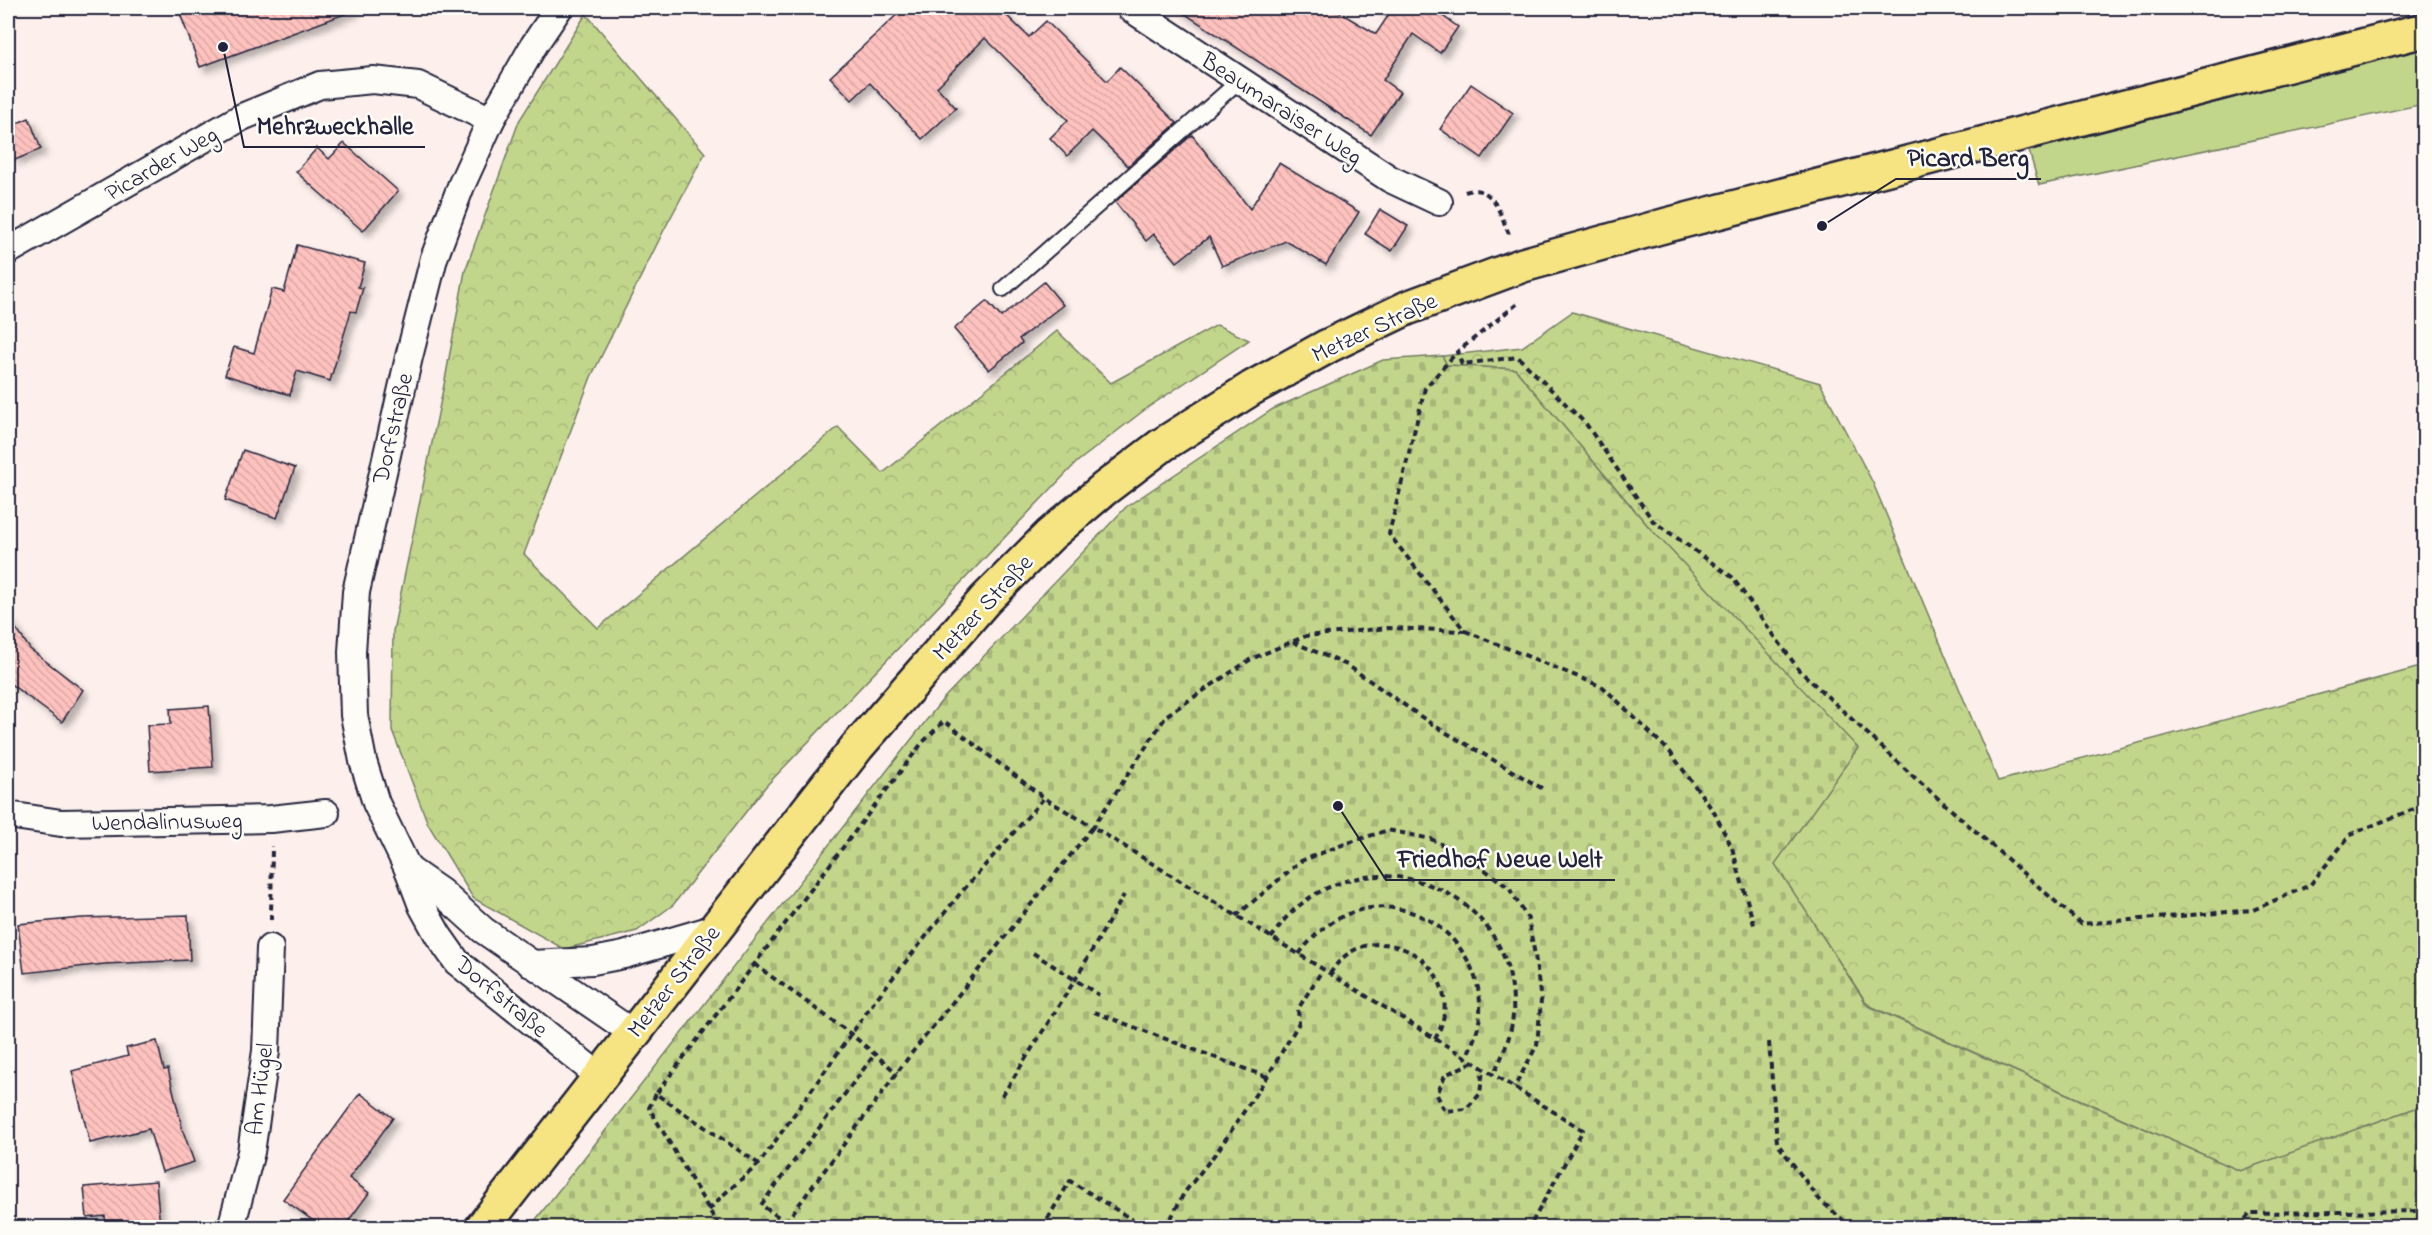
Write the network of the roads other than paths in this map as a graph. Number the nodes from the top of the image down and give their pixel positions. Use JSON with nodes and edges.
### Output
{"nodes":[{"id":1,"x":559,"y":8,"type":"edge"},
{"id":2,"x":1130,"y":8,"type":"edge"},
{"id":3,"x":2424,"y":30,"type":"edge"},
{"id":4,"x":1240,"y":80,"type":"junction"},
{"id":5,"x":491,"y":120,"type":"junction"},
{"id":6,"x":1439,"y":201,"type":"road end"},
{"id":7,"x":8,"y":251,"type":"edge"},
{"id":8,"x":1004,"y":289,"type":"dead end"},
{"id":9,"x":326,"y":813,"type":"dead end"},
{"id":10,"x":8,"y":815,"type":"edge"},
{"id":11,"x":408,"y":869,"type":"junction"},
{"id":12,"x":714,"y":929,"type":"junction"},
{"id":13,"x":270,"y":948,"type":"road end"},
{"id":14,"x":531,"y":964,"type":"junction"},
{"id":15,"x":633,"y":1033,"type":"junction"},
{"id":16,"x":599,"y":1076,"type":"junction"},
{"id":17,"x":231,"y":1227,"type":"edge"},
{"id":18,"x":482,"y":1227,"type":"edge"}],
"edges":[{"from":1,"to":5,"type":"street","name":"Dorfstraße"},
{"from":2,"to":4,"type":"street","name":"Beaumaraiser Weg"},
{"from":3,"to":12,"type":"main road","name":"Metzer Straße"},
{"from":4,"to":6,"type":"street","name":"Beaumaraiser Weg"},
{"from":4,"to":8,"type":"lane"},
{"from":5,"to":7,"type":"street","name":"Picarder Weg"},
{"from":5,"to":11,"type":"street","name":"Dorfstraße"},
{"from":9,"to":10,"type":"street","name":"Wendalinusweg"},
{"from":11,"to":14,"type":"street","name":"Dorfstraße"},
{"from":11,"to":16,"type":"street","name":"Dorfstraße"},
{"from":12,"to":14,"type":"street","name":"Dorfstraße"},
{"from":12,"to":15,"type":"main road","name":"Metzer Straße"},
{"from":13,"to":17,"type":"street","name":"Am Hügel"},
{"from":14,"to":15,"type":"street","name":"Dorfstraße"},
{"from":15,"to":16,"type":"main road","name":"Metzer Straße"},
{"from":16,"to":18,"type":"main road","name":"Metzer Straße"}]}
